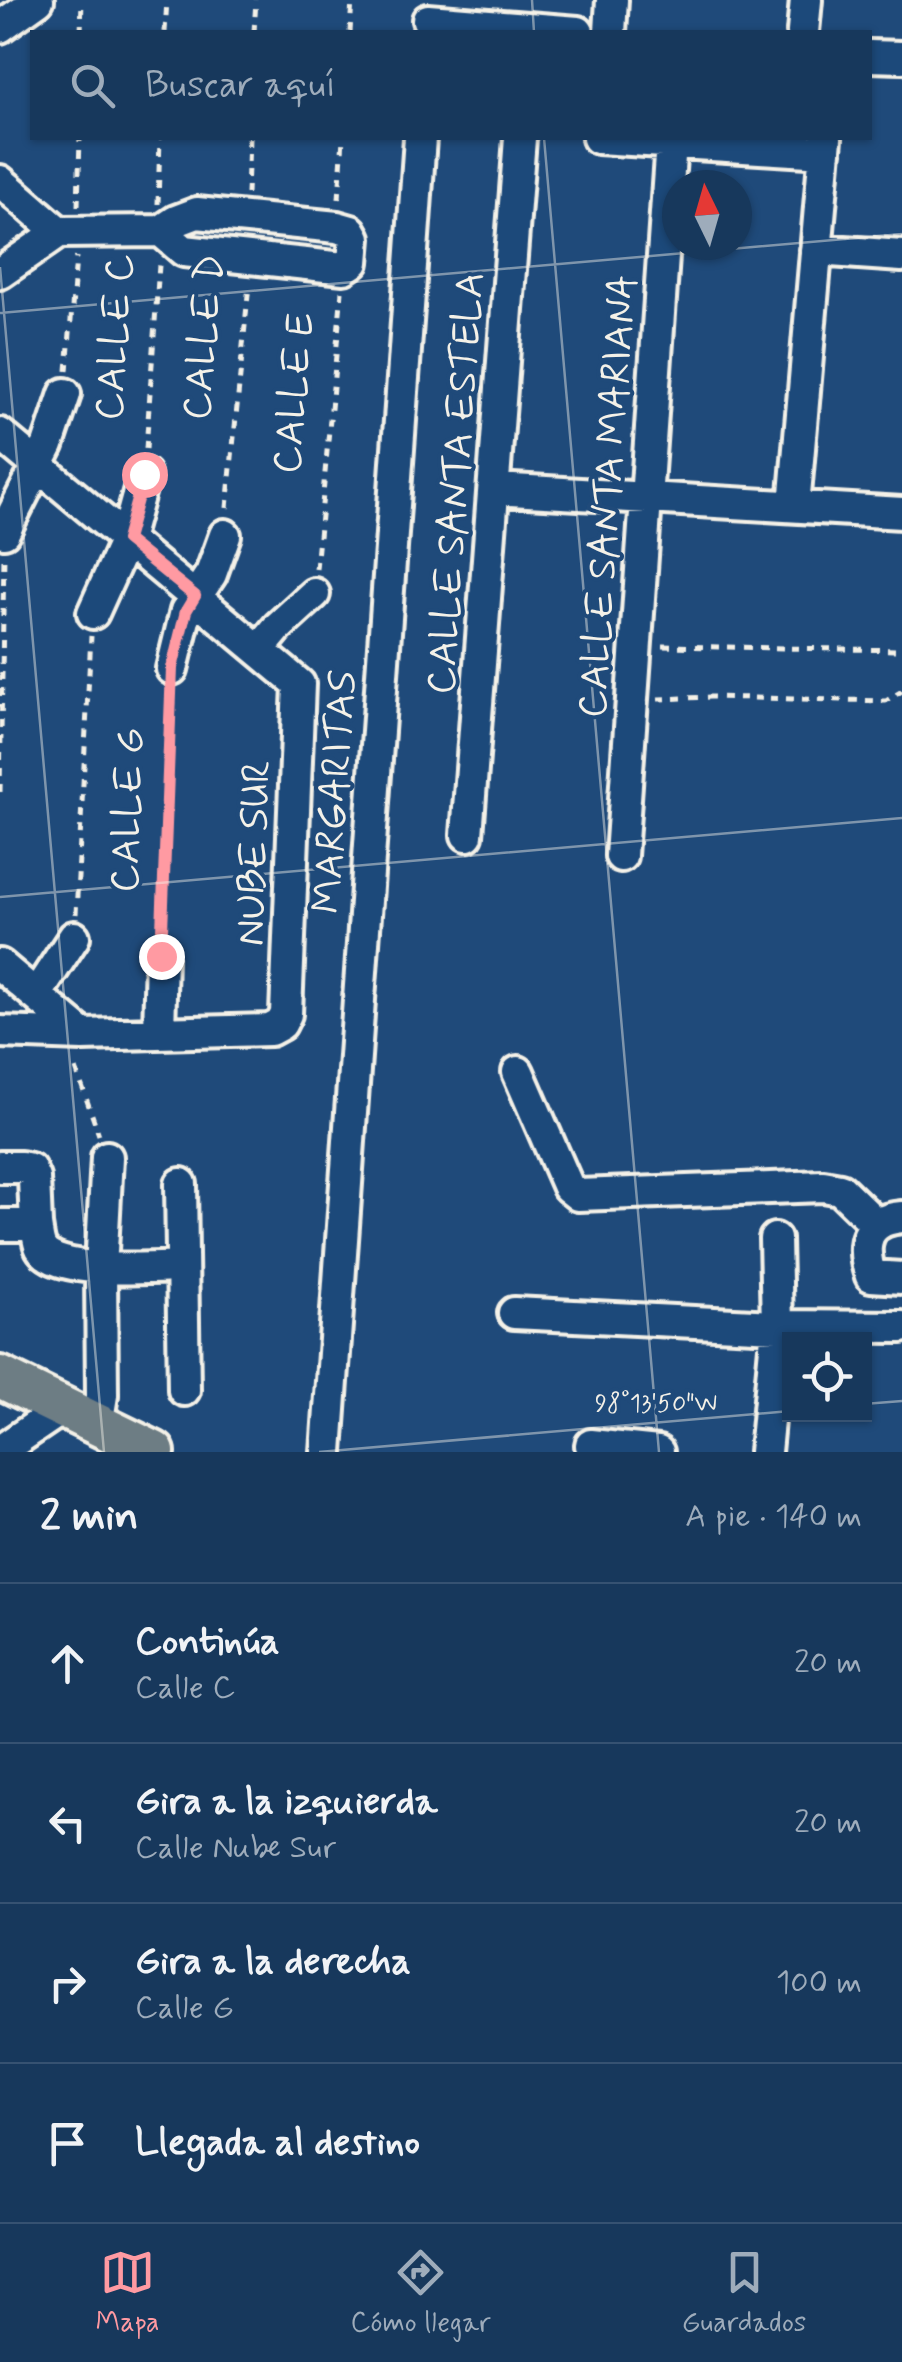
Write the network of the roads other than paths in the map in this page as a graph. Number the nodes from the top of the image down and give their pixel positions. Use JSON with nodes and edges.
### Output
{"nodes":[{"id":1,"x":38,"y":0,"type":"edge"},
{"id":2,"x":612,"y":0,"type":"edge"},
{"id":3,"x":806,"y":0,"type":"edge"},
{"id":4,"x":431,"y":21,"type":"edge"},
{"id":5,"x":0,"y":27,"type":"edge"},
{"id":6,"x":551,"y":30,"type":"edge"},
{"id":7,"x":610,"y":30,"type":"edge"},
{"id":8,"x":804,"y":30,"type":"edge"},
{"id":9,"x":872,"y":56,"type":"edge"},
{"id":10,"x":902,"y":57,"type":"edge"},
{"id":11,"x":420,"y":140,"type":"edge"},
{"id":12,"x":520,"y":140,"type":"edge"},
{"id":13,"x":634,"y":140,"type":"edge"},
{"id":14,"x":671,"y":142,"type":"junction"},
{"id":15,"x":825,"y":144,"type":"edge"},
{"id":16,"x":0,"y":181,"type":"edge"},
{"id":17,"x":161,"y":231,"type":"junction"},
{"id":18,"x":69,"y":233,"type":"junction"},
{"id":19,"x":816,"y":250,"type":"junction"},
{"id":20,"x":902,"y":256,"type":"edge"},
{"id":21,"x":0,"y":273,"type":"edge"},
{"id":22,"x":65,"y":394,"type":"road end"},
{"id":23,"x":0,"y":434,"type":"edge"},
{"id":24,"x":38,"y":465,"type":"junction"},
{"id":25,"x":144,"y":474,"type":"road end"},
{"id":26,"x":494,"y":489,"type":"junction"},
{"id":27,"x":646,"y":497,"type":"junction"},
{"id":28,"x":794,"y":506,"type":"junction"},
{"id":29,"x":902,"y":513,"type":"edge"},
{"id":30,"x":4,"y":532,"type":"road end"},
{"id":31,"x":224,"y":534,"type":"road end"},
{"id":32,"x":126,"y":540,"type":"junction"},
{"id":33,"x":314,"y":594,"type":"road end"},
{"id":34,"x":195,"y":596,"type":"junction"},
{"id":35,"x":93,"y":613,"type":"road end"},
{"id":36,"x":258,"y":650,"type":"junction"},
{"id":37,"x":172,"y":668,"type":"road end"},
{"id":38,"x":467,"y":835,"type":"dead end"},
{"id":39,"x":620,"y":856,"type":"dead end"},
{"id":40,"x":74,"y":937,"type":"road end"},
{"id":41,"x":161,"y":956,"type":"road end"},
{"id":42,"x":0,"y":965,"type":"edge"},
{"id":43,"x":36,"y":995,"type":"junction"},
{"id":44,"x":0,"y":1032,"type":"edge"},
{"id":45,"x":158,"y":1032,"type":"junction"},
{"id":46,"x":83,"y":1034,"type":"junction"},
{"id":47,"x":518,"y":1072,"type":"dead end"},
{"id":48,"x":107,"y":1157,"type":"road end"},
{"id":49,"x":0,"y":1167,"type":"edge"},
{"id":50,"x":182,"y":1184,"type":"dead end"},
{"id":51,"x":889,"y":1220,"type":"edge"},
{"id":52,"x":0,"y":1225,"type":"edge"},
{"id":53,"x":36,"y":1225,"type":"junction"},
{"id":54,"x":775,"y":1240,"type":"dead end"},
{"id":55,"x":101,"y":1268,"type":"junction"},
{"id":56,"x":181,"y":1268,"type":"junction"},
{"id":57,"x":902,"y":1278,"type":"edge"},
{"id":58,"x":514,"y":1313,"type":"dead end"},
{"id":59,"x":777,"y":1326,"type":"junction"},
{"id":60,"x":902,"y":1327,"type":"edge"},
{"id":61,"x":0,"y":1377,"type":"edge"},
{"id":62,"x":184,"y":1390,"type":"dead end"},
{"id":63,"x":80,"y":1416,"type":"junction"},
{"id":64,"x":590,"y":1444,"type":"dead end"},
{"id":65,"x":0,"y":1451,"type":"edge"},
{"id":66,"x":154,"y":1452,"type":"edge"},
{"id":67,"x":327,"y":1452,"type":"edge"},
{"id":68,"x":658,"y":1452,"type":"edge"},
{"id":69,"x":765,"y":1452,"type":"edge"}],
"edges":[{"from":1,"to":5,"type":"street"},
{"from":2,"to":7,"type":"street"},
{"from":3,"to":8,"type":"street"},
{"from":4,"to":6,"type":"street"},
{"from":9,"to":10,"type":"street"},
{"from":11,"to":67,"type":"street","name":"MARGARITAS"},
{"from":12,"to":26,"type":"street","name":"CALLE SANTA ESTELA"},
{"from":13,"to":14,"type":"street"},
{"from":14,"to":15,"type":"street"},
{"from":14,"to":27,"type":"street","name":"CALLE SANTA MARIANA"},
{"from":15,"to":19,"type":"street"},
{"from":16,"to":18,"type":"street"},
{"from":17,"to":17,"type":"street","name":"CALLE E"},
{"from":17,"to":18,"type":"street"},
{"from":18,"to":21,"type":"street"},
{"from":19,"to":20,"type":"street"},
{"from":19,"to":28,"type":"street"},
{"from":22,"to":24,"type":"street"},
{"from":23,"to":24,"type":"street"},
{"from":24,"to":30,"type":"street"},
{"from":24,"to":32,"type":"street"},
{"from":25,"to":32,"type":"street","name":"CALLE C"},
{"from":26,"to":27,"type":"street"},
{"from":26,"to":38,"type":"street","name":"CALLE SANTA ESTELA"},
{"from":27,"to":28,"type":"street"},
{"from":27,"to":39,"type":"street","name":"CALLE SANTA MARIANA"},
{"from":28,"to":29,"type":"street"},
{"from":31,"to":34,"type":"street"},
{"from":32,"to":34,"type":"street"},
{"from":32,"to":35,"type":"street","name":"CALLE C"},
{"from":33,"to":36,"type":"street"},
{"from":34,"to":36,"type":"street"},
{"from":34,"to":37,"type":"street"},
{"from":36,"to":45,"type":"street","name":"NUBE SUR"},
{"from":40,"to":43,"type":"street"},
{"from":41,"to":45,"type":"street"},
{"from":42,"to":43,"type":"street"},
{"from":43,"to":46,"type":"street"},
{"from":44,"to":46,"type":"street"},
{"from":45,"to":46,"type":"street"},
{"from":47,"to":51,"type":"street"},
{"from":48,"to":55,"type":"street"},
{"from":49,"to":53,"type":"street"},
{"from":50,"to":56,"type":"street"},
{"from":51,"to":57,"type":"street"},
{"from":52,"to":53,"type":"street"},
{"from":53,"to":55,"type":"street"},
{"from":54,"to":59,"type":"street"},
{"from":55,"to":56,"type":"street"},
{"from":55,"to":63,"type":"street"},
{"from":56,"to":62,"type":"street"},
{"from":58,"to":59,"type":"street"},
{"from":59,"to":60,"type":"street"},
{"from":59,"to":69,"type":"street"},
{"from":61,"to":63,"type":"main road"},
{"from":63,"to":65,"type":"street"},
{"from":63,"to":66,"type":"main road"},
{"from":64,"to":68,"type":"street"}]}
